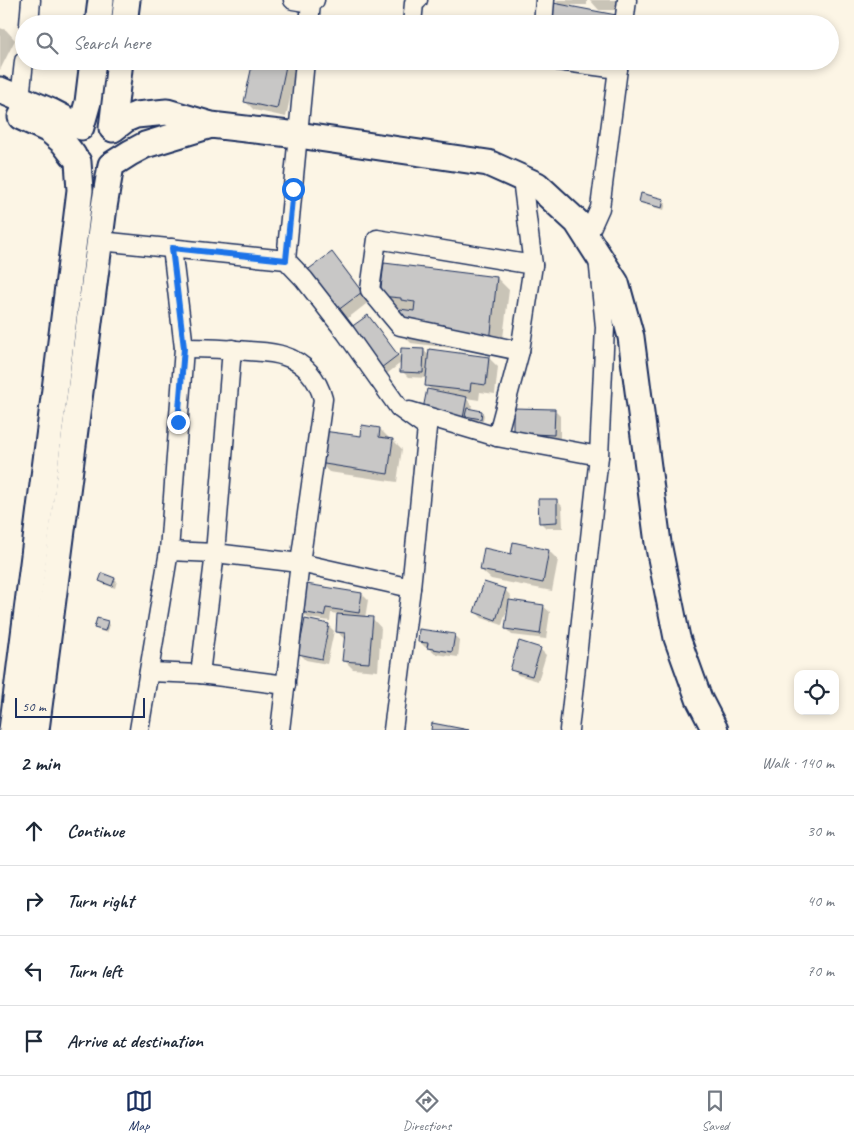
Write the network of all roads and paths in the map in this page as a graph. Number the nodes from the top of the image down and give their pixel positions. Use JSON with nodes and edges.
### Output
{"nodes":[{"id":1,"x":31,"y":0,"type":"edge"},
{"id":2,"x":101,"y":0,"type":"edge"},
{"id":3,"x":127,"y":0,"type":"edge"},
{"id":4,"x":293,"y":0,"type":"edge"},
{"id":5,"x":418,"y":0,"type":"edge"},
{"id":6,"x":545,"y":0,"type":"edge"},
{"id":7,"x":627,"y":0,"type":"edge"},
{"id":8,"x":313,"y":2,"type":"edge"},
{"id":9,"x":30,"y":15,"type":"edge"},
{"id":10,"x":99,"y":15,"type":"edge"},
{"id":11,"x":125,"y":15,"type":"edge"},
{"id":12,"x":311,"y":15,"type":"edge"},
{"id":13,"x":413,"y":15,"type":"edge"},
{"id":14,"x":544,"y":15,"type":"edge"},
{"id":15,"x":625,"y":15,"type":"edge"},
{"id":16,"x":20,"y":70,"type":"edge"},
{"id":17,"x":92,"y":70,"type":"edge"},
{"id":18,"x":119,"y":70,"type":"edge"},
{"id":19,"x":304,"y":70,"type":"edge"},
{"id":20,"x":618,"y":70,"type":"edge"},
{"id":21,"x":7,"y":99,"type":"edge"},
{"id":22,"x":210,"y":125,"type":"junction"},
{"id":23,"x":81,"y":127,"type":"junction"},
{"id":24,"x":112,"y":128,"type":"junction"},
{"id":25,"x":298,"y":135,"type":"junction"},
{"id":26,"x":76,"y":159,"type":"junction"},
{"id":27,"x":110,"y":165,"type":"junction"},
{"id":28,"x":522,"y":179,"type":"junction"},
{"id":29,"x":100,"y":241,"type":"junction"},
{"id":30,"x":592,"y":245,"type":"junction"},
{"id":31,"x":172,"y":248,"type":"junction"},
{"id":32,"x":286,"y":260,"type":"junction"},
{"id":33,"x":533,"y":265,"type":"junction"},
{"id":34,"x":184,"y":348,"type":"junction"},
{"id":35,"x":232,"y":349,"type":"junction"},
{"id":36,"x":520,"y":351,"type":"junction"},
{"id":37,"x":400,"y":408,"type":"junction"},
{"id":38,"x":497,"y":437,"type":"junction"},
{"id":39,"x":599,"y":456,"type":"junction"},
{"id":40,"x":168,"y":551,"type":"junction"},
{"id":41,"x":215,"y":554,"type":"junction"},
{"id":42,"x":300,"y":563,"type":"junction"},
{"id":43,"x":411,"y":588,"type":"junction"},
{"id":44,"x":149,"y":672,"type":"junction"},
{"id":45,"x":200,"y":674,"type":"junction"},
{"id":46,"x":286,"y":685,"type":"junction"},
{"id":47,"x":12,"y":730,"type":"edge"},
{"id":48,"x":36,"y":730,"type":"edge"},
{"id":49,"x":139,"y":730,"type":"edge"},
{"id":50,"x":280,"y":730,"type":"edge"},
{"id":51,"x":393,"y":730,"type":"edge"},
{"id":52,"x":569,"y":730,"type":"edge"},
{"id":53,"x":715,"y":730,"type":"edge"}],
"edges":[{"from":1,"to":9,"type":"street"},
{"from":2,"to":10,"type":"main road"},
{"from":3,"to":11,"type":"main road"},
{"from":4,"to":8,"type":"street"},
{"from":5,"to":13,"type":"street"},
{"from":6,"to":14,"type":"street"},
{"from":7,"to":15,"type":"street"},
{"from":8,"to":12,"type":"street"},
{"from":16,"to":21,"type":"street"},
{"from":17,"to":23,"type":"main road"},
{"from":18,"to":24,"type":"main road"},
{"from":19,"to":25,"type":"street"},
{"from":20,"to":30,"type":"street"},
{"from":21,"to":23,"type":"main road"},
{"from":21,"to":26,"type":"main road"},
{"from":22,"to":24,"type":"main road"},
{"from":22,"to":25,"type":"main road"},
{"from":22,"to":27,"type":"main road"},
{"from":23,"to":24,"type":"main road"},
{"from":23,"to":26,"type":"main road"},
{"from":24,"to":27,"type":"main road"},
{"from":25,"to":28,"type":"main road"},
{"from":25,"to":32,"type":"street"},
{"from":26,"to":27,"type":"main road"},
{"from":26,"to":47,"type":"main road"},
{"from":27,"to":29,"type":"main road"},
{"from":28,"to":30,"type":"main road"},
{"from":28,"to":33,"type":"street"},
{"from":29,"to":31,"type":"street"},
{"from":29,"to":48,"type":"main road"},
{"from":30,"to":39,"type":"street"},
{"from":30,"to":53,"type":"main road"},
{"from":31,"to":32,"type":"street"},
{"from":31,"to":34,"type":"street"},
{"from":32,"to":37,"type":"street"},
{"from":33,"to":36,"type":"street"},
{"from":33,"to":36,"type":"street"},
{"from":34,"to":35,"type":"street"},
{"from":34,"to":40,"type":"street"},
{"from":35,"to":41,"type":"street"},
{"from":35,"to":42,"type":"street"},
{"from":36,"to":38,"type":"street"},
{"from":37,"to":38,"type":"street"},
{"from":37,"to":43,"type":"street"},
{"from":38,"to":39,"type":"street"},
{"from":39,"to":52,"type":"street"},
{"from":40,"to":41,"type":"street"},
{"from":40,"to":44,"type":"street"},
{"from":41,"to":42,"type":"street"},
{"from":41,"to":45,"type":"street"},
{"from":42,"to":43,"type":"street"},
{"from":42,"to":46,"type":"street"},
{"from":43,"to":51,"type":"street"},
{"from":44,"to":45,"type":"street"},
{"from":44,"to":49,"type":"street"},
{"from":45,"to":46,"type":"street"},
{"from":46,"to":50,"type":"street"}]}
